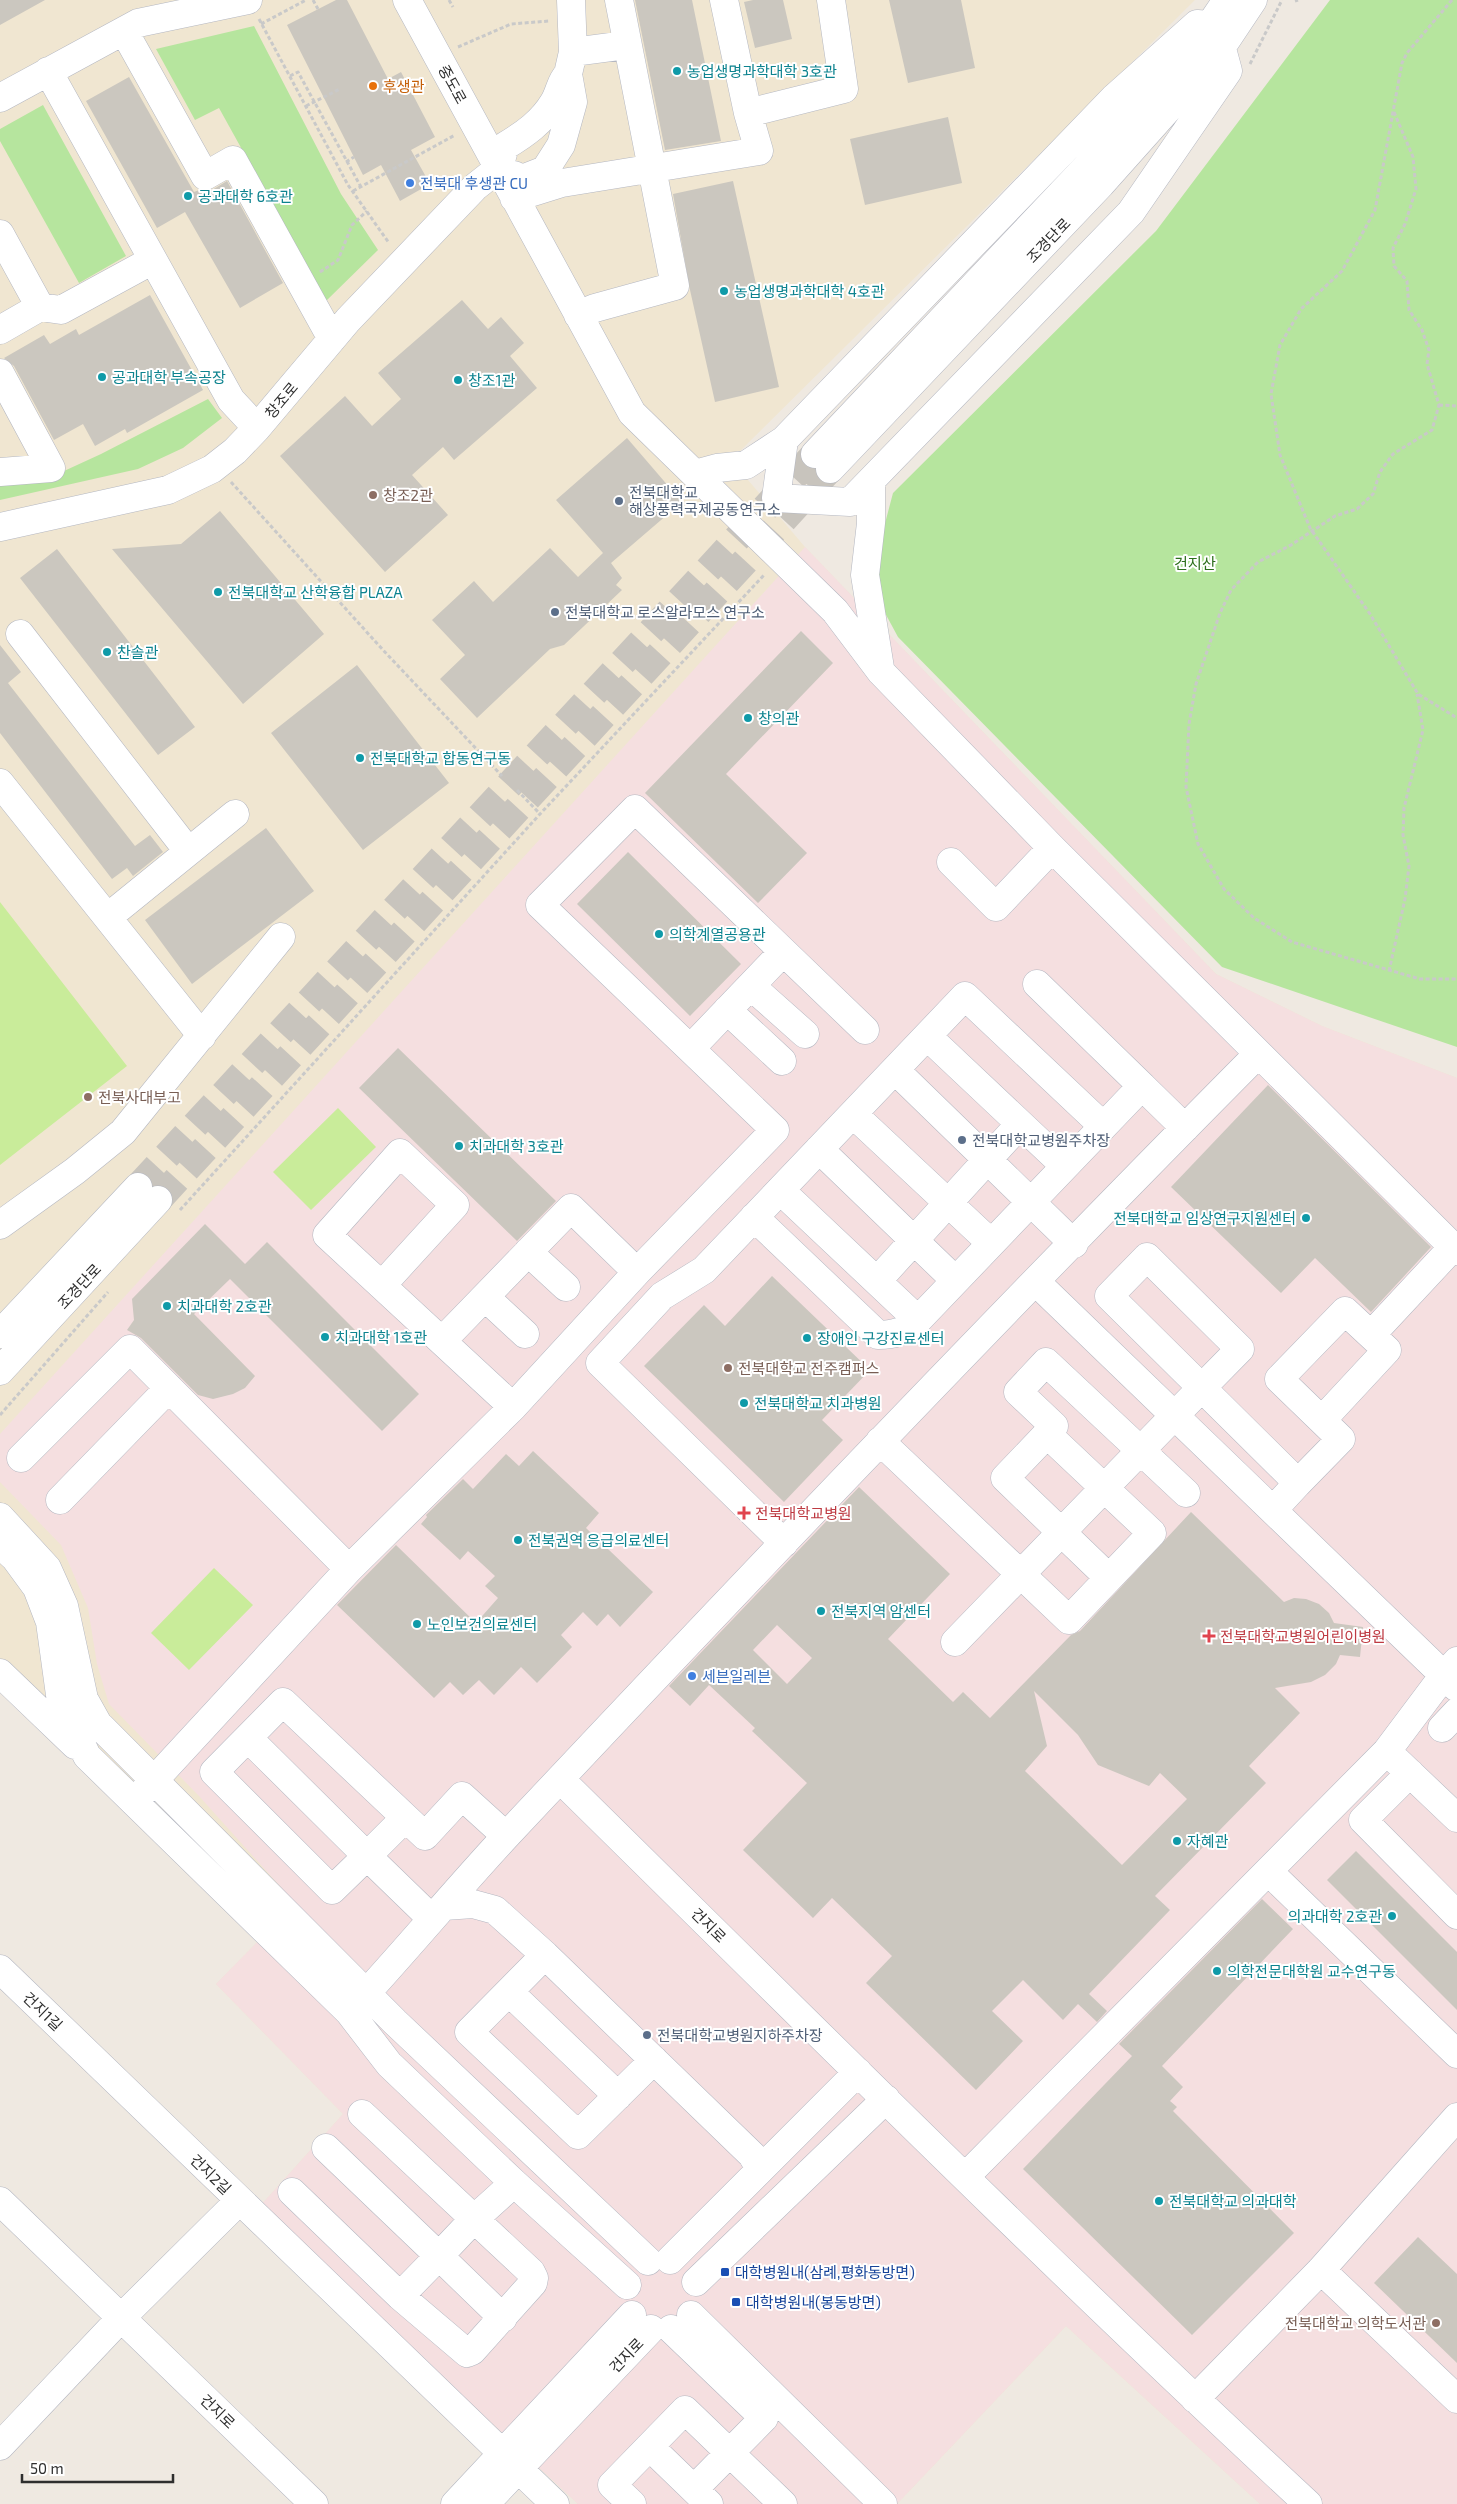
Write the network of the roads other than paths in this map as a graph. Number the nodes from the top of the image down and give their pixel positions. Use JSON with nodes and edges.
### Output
{"nodes":[{"id":1,"x":407,"y":0,"type":"edge"},
{"id":2,"x":571,"y":0,"type":"edge"},
{"id":3,"x":619,"y":0,"type":"edge"},
{"id":4,"x":724,"y":0,"type":"edge"},
{"id":5,"x":831,"y":0,"type":"edge"},
{"id":6,"x":1227,"y":0,"type":"edge"},
{"id":7,"x":1253,"y":0,"type":"edge"},
{"id":8,"x":253,"y":8,"type":"edge"},
{"id":9,"x":124,"y":30,"type":"junction"},
{"id":10,"x":1216,"y":35,"type":"junction"},
{"id":11,"x":626,"y":45,"type":"junction"},
{"id":12,"x":571,"y":63,"type":"junction"},
{"id":13,"x":48,"y":71,"type":"junction"},
{"id":14,"x":0,"y":98,"type":"edge"},
{"id":15,"x":748,"y":113,"type":"junction"},
{"id":16,"x":552,"y":158,"type":"junction"},
{"id":17,"x":499,"y":168,"type":"junction"},
{"id":18,"x":653,"y":168,"type":"junction"},
{"id":19,"x":562,"y":183,"type":"junction"},
{"id":20,"x":514,"y":198,"type":"junction"},
{"id":21,"x":530,"y":229,"type":"junction"},
{"id":22,"x":0,"y":234,"type":"edge"},
{"id":23,"x":153,"y":260,"type":"junction"},
{"id":24,"x":40,"y":307,"type":"junction"},
{"id":25,"x":578,"y":314,"type":"junction"},
{"id":26,"x":0,"y":330,"type":"edge"},
{"id":27,"x":332,"y":339,"type":"junction"},
{"id":28,"x":0,"y":374,"type":"edge"},
{"id":29,"x":257,"y":428,"type":"junction"},
{"id":30,"x":784,"y":440,"type":"junction"},
{"id":31,"x":822,"y":462,"type":"tunnel mouth"},
{"id":32,"x":0,"y":472,"type":"edge"},
{"id":33,"x":695,"y":474,"type":"junction"},
{"id":34,"x":870,"y":483,"type":"junction"},
{"id":35,"x":776,"y":498,"type":"junction"},
{"id":36,"x":0,"y":527,"type":"edge"},
{"id":37,"x":751,"y":527,"type":"junction"},
{"id":38,"x":20,"y":634,"type":"dead end"},
{"id":39,"x":881,"y":672,"type":"junction"},
{"id":40,"x":0,"y":783,"type":"edge"},
{"id":41,"x":235,"y":814,"type":"dead end"},
{"id":42,"x":1052,"y":848,"type":"junction"},
{"id":43,"x":188,"y":851,"type":"junction"},
{"id":44,"x":951,"y":862,"type":"dead end"},
{"id":45,"x":108,"y":917,"type":"junction"},
{"id":46,"x":281,"y":937,"type":"dead end"},
{"id":47,"x":783,"y":952,"type":"junction"},
{"id":48,"x":1037,"y":984,"type":"dead end"},
{"id":49,"x":751,"y":986,"type":"junction"},
{"id":50,"x":727,"y":1010,"type":"junction"},
{"id":51,"x":865,"y":1030,"type":"dead end"},
{"id":52,"x":805,"y":1034,"type":"dead end"},
{"id":53,"x":202,"y":1036,"type":"junction"},
{"id":54,"x":927,"y":1036,"type":"junction"},
{"id":55,"x":691,"y":1048,"type":"junction"},
{"id":56,"x":1258,"y":1054,"type":"junction"},
{"id":57,"x":782,"y":1062,"type":"dead end"},
{"id":58,"x":895,"y":1070,"type":"junction"},
{"id":59,"x":1142,"y":1086,"type":"junction"},
{"id":60,"x":853,"y":1114,"type":"junction"},
{"id":61,"x":1020,"y":1124,"type":"junction"},
{"id":62,"x":1103,"y":1126,"type":"junction"},
{"id":63,"x":1185,"y":1128,"type":"junction"},
{"id":64,"x":819,"y":1150,"type":"junction"},
{"id":65,"x":987,"y":1159,"type":"junction"},
{"id":66,"x":1064,"y":1166,"type":"junction"},
{"id":67,"x":780,"y":1190,"type":"junction"},
{"id":68,"x":1030,"y":1201,"type":"junction"},
{"id":69,"x":948,"y":1203,"type":"junction"},
{"id":70,"x":754,"y":1217,"type":"junction"},
{"id":71,"x":0,"y":1225,"type":"edge"},
{"id":72,"x":914,"y":1240,"type":"junction"},
{"id":73,"x":991,"y":1243,"type":"junction"},
{"id":74,"x":1074,"y":1244,"type":"junction"},
{"id":75,"x":1455,"y":1249,"type":"edge"},
{"id":76,"x":528,"y":1252,"type":"junction"},
{"id":77,"x":637,"y":1272,"type":"junction"},
{"id":78,"x":956,"y":1280,"type":"junction"},
{"id":79,"x":877,"y":1281,"type":"junction"},
{"id":80,"x":1036,"y":1282,"type":"junction"},
{"id":81,"x":382,"y":1285,"type":"junction"},
{"id":82,"x":566,"y":1287,"type":"dead end"},
{"id":83,"x":485,"y":1297,"type":"junction"},
{"id":84,"x":918,"y":1320,"type":"junction"},
{"id":85,"x":0,"y":1334,"type":"edge"},
{"id":86,"x":525,"y":1334,"type":"dead end"},
{"id":87,"x":1371,"y":1335,"type":"junction"},
{"id":88,"x":442,"y":1341,"type":"junction"},
{"id":89,"x":0,"y":1371,"type":"edge"},
{"id":90,"x":169,"y":1388,"type":"junction"},
{"id":91,"x":1202,"y":1388,"type":"junction"},
{"id":92,"x":513,"y":1407,"type":"junction"},
{"id":93,"x":1174,"y":1416,"type":"junction"},
{"id":94,"x":1322,"y":1420,"type":"junction"},
{"id":95,"x":1047,"y":1434,"type":"junction"},
{"id":96,"x":880,"y":1441,"type":"junction"},
{"id":97,"x":1141,"y":1450,"type":"junction"},
{"id":98,"x":20,"y":1458,"type":"dead end"},
{"id":99,"x":1298,"y":1483,"type":"junction"},
{"id":100,"x":1104,"y":1488,"type":"junction"},
{"id":101,"x":1186,"y":1493,"type":"dead end"},
{"id":102,"x":60,"y":1500,"type":"dead end"},
{"id":103,"x":1273,"y":1510,"type":"junction"},
{"id":104,"x":0,"y":1517,"type":"edge"},
{"id":105,"x":1062,"y":1532,"type":"junction"},
{"id":106,"x":784,"y":1542,"type":"junction"},
{"id":107,"x":0,"y":1544,"type":"edge"},
{"id":108,"x":349,"y":1569,"type":"junction"},
{"id":109,"x":1020,"y":1575,"type":"junction"},
{"id":110,"x":1109,"y":1578,"type":"junction"},
{"id":111,"x":955,"y":1642,"type":"dead end"},
{"id":112,"x":0,"y":1674,"type":"edge"},
{"id":113,"x":1453,"y":1675,"type":"edge"},
{"id":114,"x":248,"y":1738,"type":"junction"},
{"id":115,"x":1387,"y":1751,"type":"junction"},
{"id":116,"x":87,"y":1756,"type":"junction"},
{"id":117,"x":1410,"y":1773,"type":"junction"},
{"id":118,"x":560,"y":1779,"type":"junction"},
{"id":119,"x":152,"y":1780,"type":"junction"},
{"id":120,"x":134,"y":1802,"type":"junction"},
{"id":121,"x":405,"y":1818,"type":"junction"},
{"id":122,"x":1457,"y":1818,"type":"edge"},
{"id":123,"x":506,"y":1836,"type":"junction"},
{"id":124,"x":367,"y":1856,"type":"junction"},
{"id":125,"x":1269,"y":1872,"type":"junction"},
{"id":126,"x":438,"y":1912,"type":"junction"},
{"id":127,"x":1457,"y":1914,"type":"edge"},
{"id":128,"x":545,"y":1955,"type":"junction"},
{"id":129,"x":0,"y":1969,"type":"edge"},
{"id":130,"x":509,"y":1992,"type":"junction"},
{"id":131,"x":358,"y":2003,"type":"junction"},
{"id":132,"x":85,"y":2052,"type":"joint"},
{"id":133,"x":1457,"y":2054,"type":"edge"},
{"id":134,"x":654,"y":2060,"type":"junction"},
{"id":135,"x":858,"y":2072,"type":"junction"},
{"id":136,"x":618,"y":2096,"type":"junction"},
{"id":137,"x":886,"y":2100,"type":"junction"},
{"id":138,"x":362,"y":2114,"type":"dead end"},
{"id":139,"x":1457,"y":2118,"type":"edge"},
{"id":140,"x":326,"y":2148,"type":"dead end"},
{"id":141,"x":760,"y":2169,"type":"junction"},
{"id":142,"x":965,"y":2177,"type":"junction"},
{"id":143,"x":514,"y":2183,"type":"junction"},
{"id":144,"x":292,"y":2192,"type":"dead end"},
{"id":145,"x":0,"y":2201,"type":"edge"},
{"id":146,"x":239,"y":2201,"type":"junction"},
{"id":147,"x":473,"y":2220,"type":"junction"},
{"id":148,"x":439,"y":2256,"type":"junction"},
{"id":149,"x":659,"y":2260,"type":"junction"},
{"id":150,"x":1321,"y":2270,"type":"junction"},
{"id":151,"x":696,"y":2282,"type":"junction"},
{"id":152,"x":627,"y":2285,"type":"junction"},
{"id":153,"x":400,"y":2296,"type":"junction"},
{"id":154,"x":122,"y":2318,"type":"junction"},
{"id":155,"x":503,"y":2318,"type":"junction"},
{"id":156,"x":661,"y":2322,"type":"junction"},
{"id":157,"x":1195,"y":2399,"type":"junction"},
{"id":158,"x":1457,"y":2399,"type":"edge"},
{"id":159,"x":772,"y":2410,"type":"junction"},
{"id":160,"x":0,"y":2446,"type":"edge"},
{"id":161,"x":650,"y":2447,"type":"junction"},
{"id":162,"x":729,"y":2452,"type":"junction"},
{"id":163,"x":511,"y":2461,"type":"junction"},
{"id":164,"x":701,"y":2497,"type":"edge"},
{"id":165,"x":314,"y":2504,"type":"edge"},
{"id":166,"x":455,"y":2504,"type":"edge"},
{"id":167,"x":485,"y":2504,"type":"edge"},
{"id":168,"x":555,"y":2504,"type":"edge"},
{"id":169,"x":632,"y":2504,"type":"edge"},
{"id":170,"x":783,"y":2504,"type":"edge"},
{"id":171,"x":883,"y":2504,"type":"edge"},
{"id":172,"x":1308,"y":2504,"type":"edge"}],
"edges":[{"from":1,"to":17,"type":"street","name":"중도로"},
{"from":2,"to":12,"type":"street"},
{"from":3,"to":11,"type":"street"},
{"from":4,"to":15,"type":"street"},
{"from":5,"to":15,"type":"street"},
{"from":6,"to":10,"type":"street","name":"조경단로"},
{"from":7,"to":10,"type":"street","name":"조경단로"},
{"from":8,"to":9,"type":"street"},
{"from":9,"to":13,"type":"street"},
{"from":9,"to":27,"type":"street"},
{"from":10,"to":30,"type":"street"},
{"from":10,"to":31,"type":"street","name":"조경단로"},
{"from":10,"to":34,"type":"street"},
{"from":11,"to":12,"type":"street"},
{"from":11,"to":18,"type":"street"},
{"from":12,"to":16,"type":"street"},
{"from":12,"to":17,"type":"street"},
{"from":13,"to":14,"type":"street"},
{"from":13,"to":23,"type":"street"},
{"from":15,"to":18,"type":"street"},
{"from":16,"to":17,"type":"street"},
{"from":16,"to":19,"type":"street"},
{"from":17,"to":20,"type":"street","name":"중도로"},
{"from":17,"to":27,"type":"street","name":"창조로"},
{"from":18,"to":19,"type":"street"},
{"from":18,"to":25,"type":"street"},
{"from":19,"to":20,"type":"street"},
{"from":19,"to":21,"type":"street"},
{"from":20,"to":21,"type":"street","name":"중도로"},
{"from":21,"to":25,"type":"street","name":"중도로"},
{"from":22,"to":24,"type":"street"},
{"from":23,"to":24,"type":"street"},
{"from":23,"to":29,"type":"street"},
{"from":24,"to":26,"type":"street"},
{"from":25,"to":33,"type":"street","name":"중도로"},
{"from":27,"to":29,"type":"street","name":"창조로"},
{"from":28,"to":32,"type":"street"},
{"from":29,"to":36,"type":"street","name":"창조로"},
{"from":30,"to":33,"type":"street"},
{"from":30,"to":35,"type":"street"},
{"from":33,"to":37,"type":"street","name":"중도로"},
{"from":34,"to":35,"type":"street"},
{"from":34,"to":39,"type":"street"},
{"from":35,"to":37,"type":"street"},
{"from":37,"to":39,"type":"street","name":"중도로"},
{"from":38,"to":43,"type":"street"},
{"from":39,"to":42,"type":"street","name":"중도로"},
{"from":40,"to":45,"type":"street"},
{"from":41,"to":43,"type":"street"},
{"from":42,"to":44,"type":"street"},
{"from":42,"to":56,"type":"street","name":"중도로"},
{"from":43,"to":45,"type":"street"},
{"from":45,"to":53,"type":"street"},
{"from":46,"to":53,"type":"street"},
{"from":47,"to":49,"type":"street"},
{"from":47,"to":51,"type":"street"},
{"from":47,"to":55,"type":"street"},
{"from":48,"to":59,"type":"street"},
{"from":49,"to":50,"type":"street"},
{"from":49,"to":52,"type":"street"},
{"from":50,"to":55,"type":"street"},
{"from":50,"to":57,"type":"street"},
{"from":53,"to":71,"type":"street"},
{"from":54,"to":58,"type":"street"},
{"from":54,"to":61,"type":"street"},
{"from":54,"to":62,"type":"street"},
{"from":55,"to":77,"type":"street"},
{"from":56,"to":63,"type":"street"},
{"from":56,"to":75,"type":"street","name":"중도로"},
{"from":58,"to":60,"type":"street"},
{"from":58,"to":65,"type":"street"},
{"from":59,"to":62,"type":"street"},
{"from":59,"to":63,"type":"street"},
{"from":60,"to":64,"type":"street"},
{"from":60,"to":69,"type":"street"},
{"from":61,"to":65,"type":"street"},
{"from":61,"to":66,"type":"street"},
{"from":62,"to":66,"type":"street"},
{"from":63,"to":74,"type":"street"},
{"from":64,"to":67,"type":"street"},
{"from":64,"to":72,"type":"street"},
{"from":65,"to":68,"type":"street"},
{"from":65,"to":69,"type":"street"},
{"from":66,"to":68,"type":"street"},
{"from":67,"to":70,"type":"street"},
{"from":67,"to":79,"type":"street"},
{"from":68,"to":73,"type":"street"},
{"from":68,"to":74,"type":"street"},
{"from":69,"to":72,"type":"street"},
{"from":69,"to":73,"type":"street"},
{"from":70,"to":84,"type":"street"},
{"from":70,"to":106,"type":"street"},
{"from":72,"to":78,"type":"street"},
{"from":72,"to":79,"type":"street"},
{"from":73,"to":78,"type":"street"},
{"from":74,"to":80,"type":"street"},
{"from":75,"to":87,"type":"street"},
{"from":76,"to":77,"type":"street"},
{"from":76,"to":82,"type":"street"},
{"from":76,"to":83,"type":"street"},
{"from":77,"to":92,"type":"street"},
{"from":78,"to":84,"type":"street"},
{"from":79,"to":84,"type":"street"},
{"from":80,"to":93,"type":"street"},
{"from":80,"to":96,"type":"street"},
{"from":81,"to":81,"type":"street"},
{"from":81,"to":88,"type":"street"},
{"from":83,"to":86,"type":"street"},
{"from":83,"to":88,"type":"street"},
{"from":85,"to":89,"type":"street","name":"조경단로"},
{"from":87,"to":94,"type":"street"},
{"from":87,"to":94,"type":"street"},
{"from":88,"to":92,"type":"street"},
{"from":90,"to":98,"type":"street"},
{"from":90,"to":102,"type":"street"},
{"from":90,"to":108,"type":"street"},
{"from":91,"to":91,"type":"street"},
{"from":91,"to":93,"type":"street"},
{"from":91,"to":99,"type":"street"},
{"from":92,"to":108,"type":"street"},
{"from":93,"to":97,"type":"street"},
{"from":93,"to":103,"type":"street"},
{"from":94,"to":99,"type":"street"},
{"from":95,"to":97,"type":"street"},
{"from":95,"to":100,"type":"street"},
{"from":95,"to":105,"type":"street"},
{"from":96,"to":106,"type":"street"},
{"from":96,"to":109,"type":"street"},
{"from":97,"to":100,"type":"street"},
{"from":97,"to":101,"type":"street"},
{"from":99,"to":103,"type":"street"},
{"from":100,"to":105,"type":"street"},
{"from":100,"to":110,"type":"street"},
{"from":103,"to":113,"type":"street"},
{"from":104,"to":119,"type":"street"},
{"from":105,"to":109,"type":"street"},
{"from":105,"to":110,"type":"street"},
{"from":106,"to":118,"type":"street"},
{"from":107,"to":116,"type":"street"},
{"from":108,"to":119,"type":"street"},
{"from":109,"to":110,"type":"street"},
{"from":109,"to":111,"type":"street"},
{"from":112,"to":116,"type":"street"},
{"from":113,"to":115,"type":"street"},
{"from":114,"to":121,"type":"street"},
{"from":114,"to":124,"type":"street"},
{"from":114,"to":124,"type":"street"},
{"from":115,"to":117,"type":"street"},
{"from":115,"to":125,"type":"street"},
{"from":116,"to":120,"type":"street"},
{"from":117,"to":122,"type":"street"},
{"from":117,"to":127,"type":"street"},
{"from":118,"to":123,"type":"street"},
{"from":118,"to":135,"type":"street","name":"건지로"},
{"from":119,"to":120,"type":"street"},
{"from":119,"to":131,"type":"street"},
{"from":120,"to":131,"type":"street"},
{"from":121,"to":123,"type":"street"},
{"from":121,"to":124,"type":"street"},
{"from":123,"to":126,"type":"street"},
{"from":124,"to":126,"type":"street"},
{"from":125,"to":133,"type":"street"},
{"from":125,"to":142,"type":"street"},
{"from":126,"to":128,"type":"street"},
{"from":126,"to":131,"type":"street"},
{"from":128,"to":130,"type":"street"},
{"from":128,"to":134,"type":"street"},
{"from":129,"to":132,"type":"street","name":"건지1길"},
{"from":130,"to":136,"type":"street"},
{"from":130,"to":136,"type":"street"},
{"from":131,"to":143,"type":"street"},
{"from":131,"to":149,"type":"street"},
{"from":132,"to":146,"type":"street","name":"건지2길"},
{"from":134,"to":136,"type":"street"},
{"from":134,"to":141,"type":"street"},
{"from":135,"to":137,"type":"street","name":"건지로"},
{"from":135,"to":141,"type":"street"},
{"from":137,"to":142,"type":"street","name":"건지로"},
{"from":137,"to":151,"type":"street"},
{"from":138,"to":147,"type":"street"},
{"from":139,"to":150,"type":"street"},
{"from":140,"to":148,"type":"street"},
{"from":141,"to":149,"type":"street"},
{"from":142,"to":157,"type":"street","name":"건지로"},
{"from":143,"to":147,"type":"street"},
{"from":143,"to":152,"type":"street"},
{"from":144,"to":153,"type":"street"},
{"from":145,"to":154,"type":"street"},
{"from":146,"to":154,"type":"street","name":"건지2길"},
{"from":146,"to":163,"type":"street"},
{"from":147,"to":148,"type":"street"},
{"from":147,"to":155,"type":"street"},
{"from":148,"to":153,"type":"street"},
{"from":148,"to":155,"type":"street"},
{"from":149,"to":151,"type":"street"},
{"from":149,"to":152,"type":"street"},
{"from":150,"to":157,"type":"street"},
{"from":150,"to":158,"type":"street"},
{"from":151,"to":156,"type":"street","name":"건지로"},
{"from":152,"to":156,"type":"street","name":"건지로"},
{"from":153,"to":155,"type":"street"},
{"from":154,"to":160,"type":"street","name":"건지2길"},
{"from":154,"to":165,"type":"street","name":"건지로"},
{"from":156,"to":159,"type":"street"},
{"from":156,"to":163,"type":"street","name":"건지로"},
{"from":157,"to":172,"type":"street","name":"건지로"},
{"from":159,"to":162,"type":"street"},
{"from":159,"to":171,"type":"street"},
{"from":161,"to":162,"type":"street"},
{"from":161,"to":164,"type":"street"},
{"from":161,"to":169,"type":"street"},
{"from":162,"to":164,"type":"street"},
{"from":162,"to":170,"type":"street"},
{"from":163,"to":166,"type":"street","name":"건지로"},
{"from":163,"to":167,"type":"street","name":"건지로"},
{"from":163,"to":168,"type":"street"}]}
